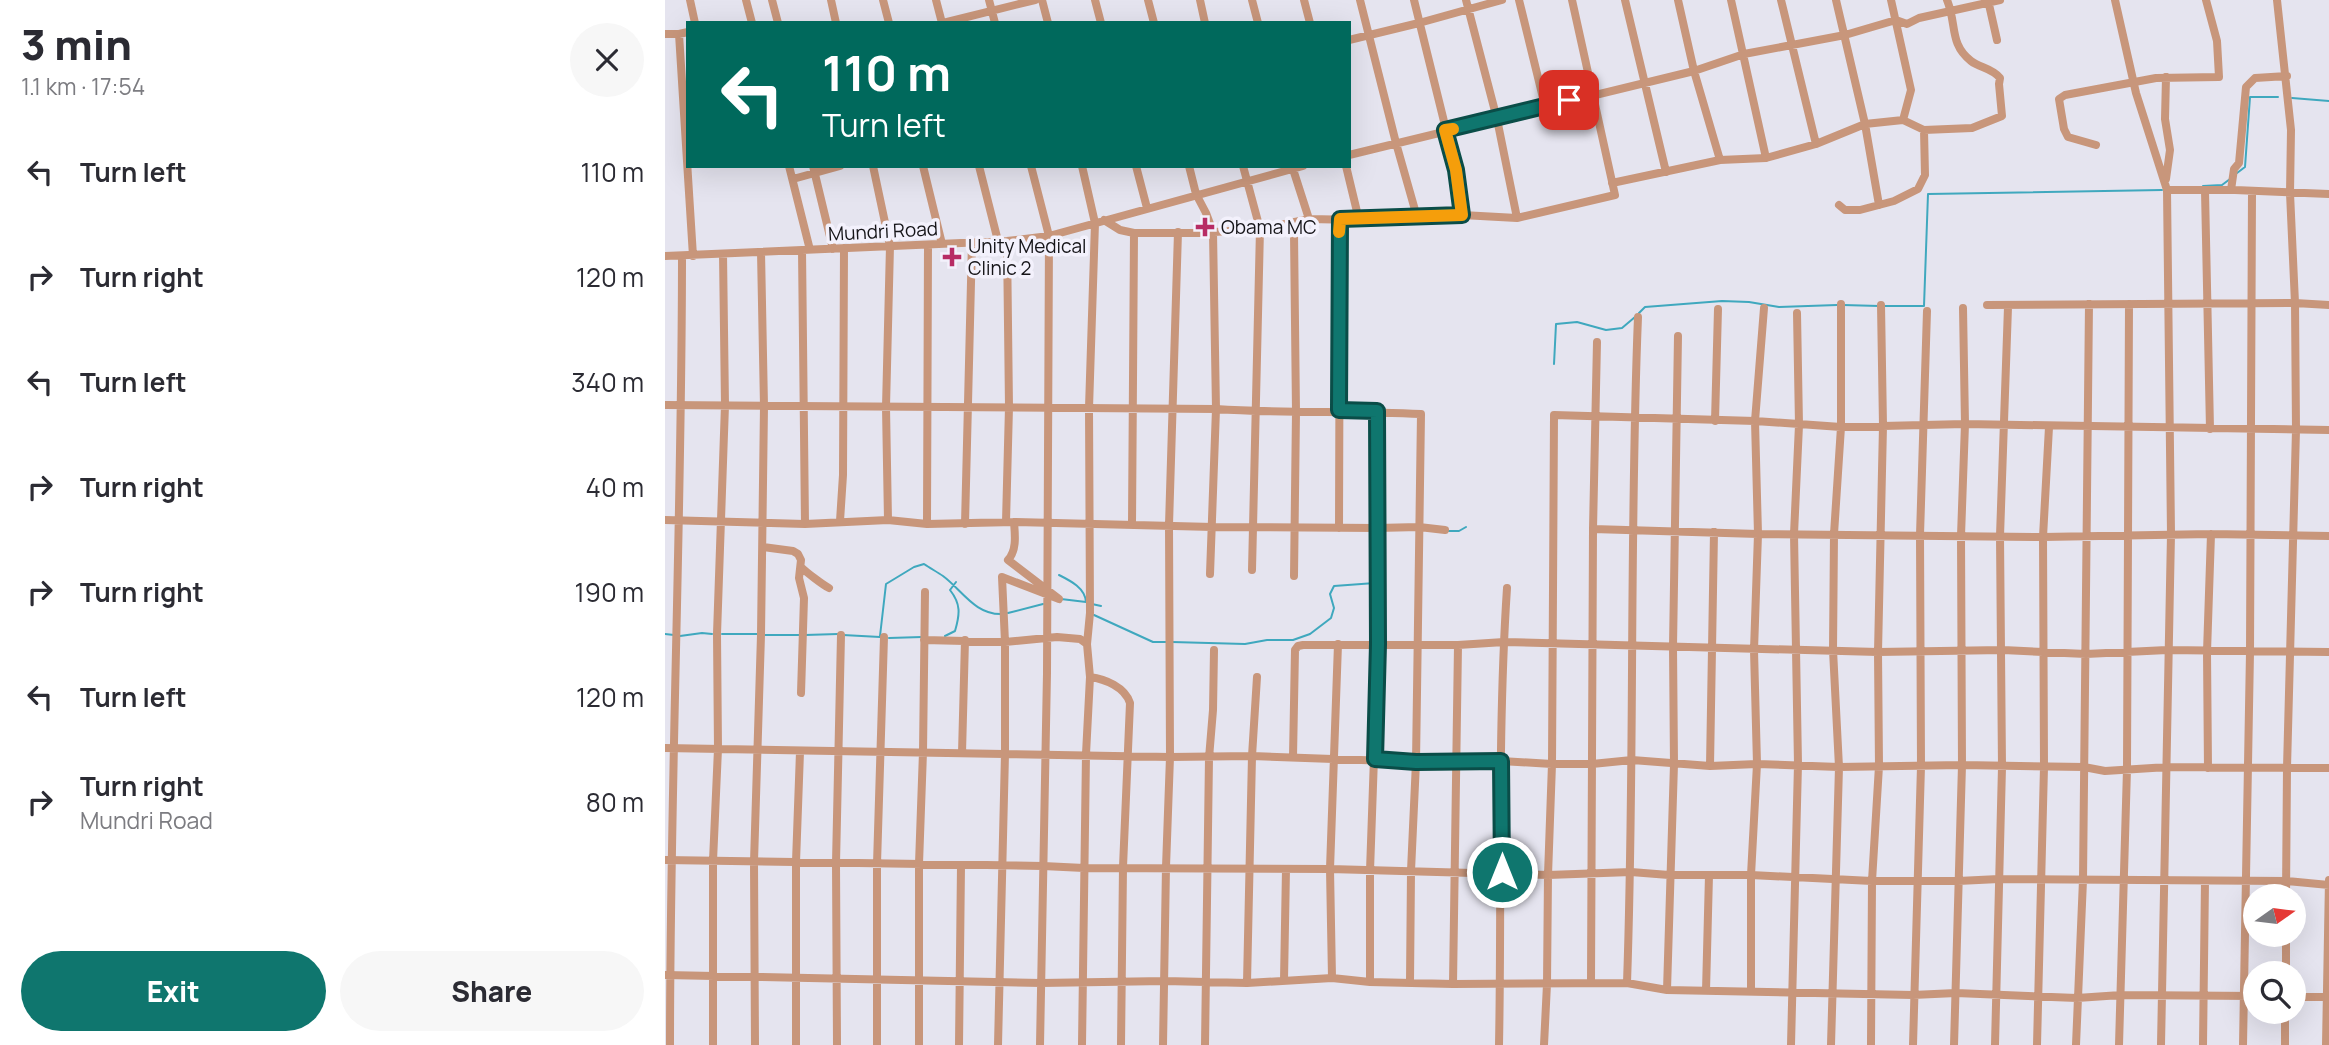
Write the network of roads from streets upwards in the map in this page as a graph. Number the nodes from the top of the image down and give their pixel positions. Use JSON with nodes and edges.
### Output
{"nodes":[{"id":1,"x":690,"y":0,"type":"edge"},
{"id":2,"x":746,"y":0,"type":"edge"},
{"id":3,"x":772,"y":0,"type":"edge"},
{"id":4,"x":831,"y":0,"type":"edge"},
{"id":5,"x":883,"y":0,"type":"edge"},
{"id":6,"x":936,"y":0,"type":"edge"},
{"id":7,"x":989,"y":0,"type":"edge"},
{"id":8,"x":1035,"y":0,"type":"edge"},
{"id":9,"x":1042,"y":0,"type":"edge"},
{"id":10,"x":1095,"y":0,"type":"edge"},
{"id":11,"x":1148,"y":0,"type":"edge"},
{"id":12,"x":1200,"y":0,"type":"edge"},
{"id":13,"x":1252,"y":0,"type":"edge"},
{"id":14,"x":1304,"y":0,"type":"edge"},
{"id":15,"x":1360,"y":0,"type":"edge"},
{"id":16,"x":1413,"y":0,"type":"edge"},
{"id":17,"x":1502,"y":0,"type":"edge"},
{"id":18,"x":1520,"y":0,"type":"edge"},
{"id":19,"x":1572,"y":0,"type":"edge"},
{"id":20,"x":1625,"y":0,"type":"edge"},
{"id":21,"x":1678,"y":0,"type":"edge"},
{"id":22,"x":1731,"y":0,"type":"edge"},
{"id":23,"x":1781,"y":0,"type":"edge"},
{"id":24,"x":1836,"y":0,"type":"edge"},
{"id":25,"x":1891,"y":0,"type":"edge"},
{"id":26,"x":1947,"y":0,"type":"edge"},
{"id":27,"x":2000,"y":0,"type":"edge"},
{"id":28,"x":2115,"y":0,"type":"edge"},
{"id":29,"x":2206,"y":0,"type":"edge"},
{"id":30,"x":2277,"y":0,"type":"edge"},
{"id":31,"x":1988,"y":1,"type":"edge"},
{"id":32,"x":1467,"y":5,"type":"edge"},
{"id":33,"x":992,"y":10,"type":"junction"},
{"id":34,"x":1951,"y":11,"type":"junction"},
{"id":35,"x":1896,"y":20,"type":"junction"},
{"id":36,"x":695,"y":21,"type":"edge"},
{"id":37,"x":751,"y":21,"type":"edge"},
{"id":38,"x":777,"y":21,"type":"edge"},
{"id":39,"x":836,"y":21,"type":"edge"},
{"id":40,"x":888,"y":21,"type":"edge"},
{"id":41,"x":941,"y":21,"type":"edge"},
{"id":42,"x":950,"y":21,"type":"edge"},
{"id":43,"x":995,"y":21,"type":"edge"},
{"id":44,"x":1047,"y":21,"type":"edge"},
{"id":45,"x":1100,"y":21,"type":"edge"},
{"id":46,"x":1153,"y":21,"type":"edge"},
{"id":47,"x":1205,"y":21,"type":"edge"},
{"id":48,"x":1257,"y":21,"type":"edge"},
{"id":49,"x":1309,"y":21,"type":"edge"},
{"id":50,"x":1419,"y":23,"type":"junction"},
{"id":51,"x":686,"y":32,"type":"edge"},
{"id":52,"x":665,"y":34,"type":"edge"},
{"id":53,"x":678,"y":34,"type":"junction"},
{"id":54,"x":1369,"y":34,"type":"junction"},
{"id":55,"x":1845,"y":35,"type":"junction"},
{"id":56,"x":1351,"y":39,"type":"edge"},
{"id":57,"x":1997,"y":40,"type":"dead end"},
{"id":58,"x":1791,"y":45,"type":"junction"},
{"id":59,"x":1744,"y":54,"type":"junction"},
{"id":60,"x":1694,"y":71,"type":"junction"},
{"id":61,"x":2287,"y":76,"type":"junction"},
{"id":62,"x":2166,"y":77,"type":"junction"},
{"id":63,"x":2133,"y":82,"type":"junction"},
{"id":64,"x":1644,"y":83,"type":"junction"},
{"id":65,"x":1592,"y":94,"type":"junction"},
{"id":66,"x":1545,"y":106,"type":"junction"},
{"id":67,"x":1497,"y":119,"type":"junction"},
{"id":68,"x":1903,"y":120,"type":"junction"},
{"id":69,"x":1865,"y":124,"type":"junction"},
{"id":70,"x":1445,"y":130,"type":"junction"},
{"id":71,"x":1924,"y":130,"type":"junction"},
{"id":72,"x":1396,"y":143,"type":"junction"},
{"id":73,"x":1816,"y":144,"type":"junction"},
{"id":74,"x":2096,"y":145,"type":"dead end"},
{"id":75,"x":1351,"y":154,"type":"edge"},
{"id":76,"x":1766,"y":158,"type":"junction"},
{"id":77,"x":1720,"y":160,"type":"junction"},
{"id":78,"x":686,"y":161,"type":"edge"},
{"id":79,"x":686,"y":168,"type":"edge"},
{"id":80,"x":790,"y":168,"type":"edge"},
{"id":81,"x":873,"y":168,"type":"edge"},
{"id":82,"x":923,"y":168,"type":"edge"},
{"id":83,"x":980,"y":168,"type":"edge"},
{"id":84,"x":1032,"y":168,"type":"edge"},
{"id":85,"x":1082,"y":168,"type":"edge"},
{"id":86,"x":1137,"y":168,"type":"edge"},
{"id":87,"x":1190,"y":168,"type":"edge"},
{"id":88,"x":1244,"y":168,"type":"edge"},
{"id":89,"x":1290,"y":168,"type":"edge"},
{"id":90,"x":1293,"y":168,"type":"edge"},
{"id":91,"x":1346,"y":168,"type":"edge"},
{"id":92,"x":813,"y":170,"type":"edge"},
{"id":93,"x":1666,"y":173,"type":"junction"},
{"id":94,"x":793,"y":178,"type":"junction"},
{"id":95,"x":1247,"y":181,"type":"junction"},
{"id":96,"x":1612,"y":183,"type":"junction"},
{"id":97,"x":2166,"y":186,"type":"junction"},
{"id":98,"x":2231,"y":190,"type":"junction"},
{"id":99,"x":2205,"y":191,"type":"junction"},
{"id":100,"x":2252,"y":191,"type":"junction"},
{"id":101,"x":2290,"y":193,"type":"junction"},
{"id":102,"x":1196,"y":194,"type":"junction"},
{"id":103,"x":2329,"y":194,"type":"edge"},
{"id":104,"x":1839,"y":205,"type":"dead end"},
{"id":105,"x":1879,"y":205,"type":"junction"},
{"id":106,"x":1147,"y":208,"type":"junction"},
{"id":107,"x":1462,"y":215,"type":"junction"},
{"id":108,"x":1417,"y":217,"type":"junction"},
{"id":109,"x":1517,"y":218,"type":"junction"},
{"id":110,"x":1309,"y":219,"type":"junction"},
{"id":111,"x":1340,"y":219,"type":"junction"},
{"id":112,"x":1104,"y":220,"type":"junction"},
{"id":113,"x":1359,"y":220,"type":"junction"},
{"id":114,"x":1095,"y":223,"type":"junction"},
{"id":115,"x":1261,"y":229,"type":"junction"},
{"id":116,"x":1178,"y":232,"type":"junction"},
{"id":117,"x":1213,"y":232,"type":"junction"},
{"id":118,"x":1134,"y":233,"type":"junction"},
{"id":119,"x":1049,"y":236,"type":"junction"},
{"id":120,"x":1003,"y":241,"type":"junction"},
{"id":121,"x":972,"y":242,"type":"junction"},
{"id":122,"x":928,"y":244,"type":"junction"},
{"id":123,"x":941,"y":244,"type":"junction"},
{"id":124,"x":890,"y":246,"type":"junction"},
{"id":125,"x":843,"y":248,"type":"junction"},
{"id":126,"x":833,"y":249,"type":"junction"},
{"id":127,"x":806,"y":250,"type":"junction"},
{"id":128,"x":761,"y":252,"type":"junction"},
{"id":129,"x":723,"y":254,"type":"junction"},
{"id":130,"x":665,"y":256,"type":"edge"},
{"id":131,"x":682,"y":256,"type":"junction"},
{"id":132,"x":692,"y":256,"type":"junction"},
{"id":133,"x":2168,"y":303,"type":"junction"},
{"id":134,"x":2207,"y":303,"type":"junction"},
{"id":135,"x":2253,"y":303,"type":"junction"},
{"id":136,"x":2295,"y":303,"type":"junction"},
{"id":137,"x":1841,"y":304,"type":"dead end"},
{"id":138,"x":2089,"y":304,"type":"junction"},
{"id":139,"x":2129,"y":304,"type":"junction"},
{"id":140,"x":1881,"y":305,"type":"dead end"},
{"id":141,"x":1987,"y":305,"type":"dead end"},
{"id":142,"x":2329,"y":305,"type":"edge"},
{"id":143,"x":2008,"y":307,"type":"dead end"},
{"id":144,"x":1764,"y":308,"type":"dead end"},
{"id":145,"x":1963,"y":308,"type":"dead end"},
{"id":146,"x":1718,"y":309,"type":"dead end"},
{"id":147,"x":1927,"y":311,"type":"dead end"},
{"id":148,"x":1797,"y":313,"type":"dead end"},
{"id":149,"x":1638,"y":317,"type":"dead end"},
{"id":150,"x":1678,"y":337,"type":"dead end"},
{"id":151,"x":1597,"y":342,"type":"dead end"},
{"id":152,"x":665,"y":405,"type":"edge"},
{"id":153,"x":682,"y":405,"type":"junction"},
{"id":154,"x":725,"y":405,"type":"junction"},
{"id":155,"x":764,"y":406,"type":"junction"},
{"id":156,"x":844,"y":406,"type":"junction"},
{"id":157,"x":804,"y":407,"type":"junction"},
{"id":158,"x":886,"y":407,"type":"junction"},
{"id":159,"x":926,"y":407,"type":"junction"},
{"id":160,"x":968,"y":408,"type":"junction"},
{"id":161,"x":1009,"y":408,"type":"junction"},
{"id":162,"x":1050,"y":408,"type":"junction"},
{"id":163,"x":1089,"y":408,"type":"junction"},
{"id":164,"x":1133,"y":409,"type":"junction"},
{"id":165,"x":1172,"y":409,"type":"junction"},
{"id":166,"x":1216,"y":409,"type":"junction"},
{"id":167,"x":1339,"y":410,"type":"junction"},
{"id":168,"x":1377,"y":411,"type":"junction"},
{"id":169,"x":1254,"y":412,"type":"junction"},
{"id":170,"x":1296,"y":412,"type":"junction"},
{"id":171,"x":1634,"y":417,"type":"junction"},
{"id":172,"x":1594,"y":418,"type":"junction"},
{"id":173,"x":1678,"y":420,"type":"junction"},
{"id":174,"x":1715,"y":421,"type":"junction"},
{"id":175,"x":1755,"y":421,"type":"junction"},
{"id":176,"x":1965,"y":424,"type":"junction"},
{"id":177,"x":1799,"y":425,"type":"junction"},
{"id":178,"x":2005,"y":425,"type":"junction"},
{"id":179,"x":1883,"y":426,"type":"junction"},
{"id":180,"x":2089,"y":426,"type":"junction"},
{"id":181,"x":1841,"y":427,"type":"junction"},
{"id":182,"x":1923,"y":427,"type":"junction"},
{"id":183,"x":2049,"y":427,"type":"junction"},
{"id":184,"x":2128,"y":427,"type":"junction"},
{"id":185,"x":2170,"y":429,"type":"junction"},
{"id":186,"x":2210,"y":429,"type":"junction"},
{"id":187,"x":2250,"y":429,"type":"junction"},
{"id":188,"x":2296,"y":430,"type":"junction"},
{"id":189,"x":2329,"y":430,"type":"edge"},
{"id":190,"x":680,"y":519,"type":"junction"},
{"id":191,"x":665,"y":520,"type":"edge"},
{"id":192,"x":888,"y":520,"type":"junction"},
{"id":193,"x":722,"y":521,"type":"junction"},
{"id":194,"x":762,"y":521,"type":"junction"},
{"id":195,"x":840,"y":521,"type":"junction"},
{"id":196,"x":1010,"y":522,"type":"junction"},
{"id":197,"x":1047,"y":523,"type":"junction"},
{"id":198,"x":1091,"y":523,"type":"junction"},
{"id":199,"x":805,"y":524,"type":"junction"},
{"id":200,"x":927,"y":524,"type":"junction"},
{"id":201,"x":965,"y":524,"type":"junction"},
{"id":202,"x":1132,"y":525,"type":"junction"},
{"id":203,"x":1169,"y":525,"type":"junction"},
{"id":204,"x":1253,"y":526,"type":"junction"},
{"id":205,"x":1213,"y":527,"type":"junction"},
{"id":206,"x":1294,"y":527,"type":"junction"},
{"id":207,"x":1419,"y":527,"type":"junction"},
{"id":208,"x":1339,"y":528,"type":"junction"},
{"id":209,"x":1377,"y":528,"type":"junction"},
{"id":210,"x":1593,"y":529,"type":"junction"},
{"id":211,"x":1445,"y":530,"type":"dead end"},
{"id":212,"x":1634,"y":530,"type":"junction"},
{"id":213,"x":1674,"y":531,"type":"junction"},
{"id":214,"x":1714,"y":532,"type":"junction"},
{"id":215,"x":1758,"y":534,"type":"junction"},
{"id":216,"x":1794,"y":534,"type":"junction"},
{"id":217,"x":1834,"y":534,"type":"junction"},
{"id":218,"x":1881,"y":534,"type":"junction"},
{"id":219,"x":2171,"y":534,"type":"junction"},
{"id":220,"x":2211,"y":534,"type":"junction"},
{"id":221,"x":2251,"y":534,"type":"junction"},
{"id":222,"x":1920,"y":535,"type":"junction"},
{"id":223,"x":2087,"y":535,"type":"junction"},
{"id":224,"x":2127,"y":535,"type":"junction"},
{"id":225,"x":2293,"y":535,"type":"junction"},
{"id":226,"x":1961,"y":536,"type":"junction"},
{"id":227,"x":2000,"y":536,"type":"junction"},
{"id":228,"x":2329,"y":536,"type":"edge"},
{"id":229,"x":2043,"y":537,"type":"junction"},
{"id":230,"x":762,"y":547,"type":"junction"},
{"id":231,"x":801,"y":567,"type":"junction"},
{"id":232,"x":1252,"y":570,"type":"dead end"},
{"id":233,"x":1210,"y":575,"type":"dead end"},
{"id":234,"x":1294,"y":576,"type":"dead end"},
{"id":235,"x":829,"y":588,"type":"dead end"},
{"id":236,"x":1507,"y":588,"type":"dead end"},
{"id":237,"x":925,"y":592,"type":"dead end"},
{"id":238,"x":841,"y":635,"type":"dead end"},
{"id":239,"x":884,"y":637,"type":"dead end"},
{"id":240,"x":1047,"y":637,"type":"junction"},
{"id":241,"x":924,"y":640,"type":"junction"},
{"id":242,"x":965,"y":640,"type":"junction"},
{"id":243,"x":1005,"y":642,"type":"junction"},
{"id":244,"x":1504,"y":642,"type":"junction"},
{"id":245,"x":1087,"y":644,"type":"junction"},
{"id":246,"x":1338,"y":644,"type":"junction"},
{"id":247,"x":1378,"y":644,"type":"junction"},
{"id":248,"x":1418,"y":644,"type":"junction"},
{"id":249,"x":1552,"y":644,"type":"junction"},
{"id":250,"x":1592,"y":644,"type":"junction"},
{"id":251,"x":1633,"y":644,"type":"junction"},
{"id":252,"x":1458,"y":645,"type":"junction"},
{"id":253,"x":1672,"y":647,"type":"junction"},
{"id":254,"x":1712,"y":648,"type":"junction"},
{"id":255,"x":1797,"y":648,"type":"junction"},
{"id":256,"x":1214,"y":650,"type":"dead end"},
{"id":257,"x":1754,"y":650,"type":"junction"},
{"id":258,"x":1833,"y":650,"type":"junction"},
{"id":259,"x":2003,"y":650,"type":"junction"},
{"id":260,"x":2167,"y":650,"type":"junction"},
{"id":261,"x":1921,"y":651,"type":"junction"},
{"id":262,"x":1963,"y":651,"type":"junction"},
{"id":263,"x":2045,"y":651,"type":"junction"},
{"id":264,"x":2291,"y":651,"type":"junction"},
{"id":265,"x":1878,"y":652,"type":"junction"},
{"id":266,"x":2207,"y":652,"type":"junction"},
{"id":267,"x":2250,"y":652,"type":"junction"},
{"id":268,"x":2329,"y":652,"type":"edge"},
{"id":269,"x":2086,"y":654,"type":"junction"},
{"id":270,"x":2127,"y":654,"type":"junction"},
{"id":271,"x":1090,"y":677,"type":"junction"},
{"id":272,"x":1257,"y":677,"type":"dead end"},
{"id":273,"x":801,"y":693,"type":"dead end"},
{"id":274,"x":676,"y":747,"type":"junction"},
{"id":275,"x":665,"y":748,"type":"edge"},
{"id":276,"x":718,"y":749,"type":"junction"},
{"id":277,"x":759,"y":750,"type":"junction"},
{"id":278,"x":839,"y":751,"type":"junction"},
{"id":279,"x":800,"y":752,"type":"junction"},
{"id":280,"x":880,"y":752,"type":"junction"},
{"id":281,"x":923,"y":752,"type":"junction"},
{"id":282,"x":962,"y":753,"type":"junction"},
{"id":283,"x":1005,"y":754,"type":"junction"},
{"id":284,"x":1086,"y":754,"type":"junction"},
{"id":285,"x":1045,"y":755,"type":"junction"},
{"id":286,"x":1127,"y":755,"type":"junction"},
{"id":287,"x":1252,"y":756,"type":"junction"},
{"id":288,"x":1170,"y":757,"type":"junction"},
{"id":289,"x":1293,"y":757,"type":"junction"},
{"id":290,"x":1209,"y":758,"type":"junction"},
{"id":291,"x":1335,"y":758,"type":"junction"},
{"id":292,"x":1375,"y":759,"type":"junction"},
{"id":293,"x":1632,"y":760,"type":"junction"},
{"id":294,"x":1501,"y":761,"type":"junction"},
{"id":295,"x":1416,"y":762,"type":"junction"},
{"id":296,"x":1457,"y":762,"type":"junction"},
{"id":297,"x":1552,"y":764,"type":"junction"},
{"id":298,"x":1593,"y":764,"type":"junction"},
{"id":299,"x":1674,"y":764,"type":"junction"},
{"id":300,"x":1757,"y":764,"type":"junction"},
{"id":301,"x":1798,"y":764,"type":"junction"},
{"id":302,"x":1962,"y":765,"type":"junction"},
{"id":303,"x":1710,"y":766,"type":"junction"},
{"id":304,"x":1879,"y":766,"type":"junction"},
{"id":305,"x":1921,"y":766,"type":"junction"},
{"id":306,"x":2168,"y":766,"type":"junction"},
{"id":307,"x":1839,"y":767,"type":"junction"},
{"id":308,"x":2002,"y":767,"type":"junction"},
{"id":309,"x":2044,"y":767,"type":"junction"},
{"id":310,"x":2084,"y":767,"type":"junction"},
{"id":311,"x":2208,"y":768,"type":"junction"},
{"id":312,"x":2287,"y":768,"type":"junction"},
{"id":313,"x":2329,"y":768,"type":"edge"},
{"id":314,"x":2127,"y":769,"type":"junction"},
{"id":315,"x":2248,"y":769,"type":"junction"},
{"id":316,"x":668,"y":860,"type":"edge"},
{"id":317,"x":713,"y":862,"type":"junction"},
{"id":318,"x":754,"y":862,"type":"junction"},
{"id":319,"x":796,"y":862,"type":"junction"},
{"id":320,"x":836,"y":863,"type":"junction"},
{"id":321,"x":877,"y":864,"type":"junction"},
{"id":322,"x":919,"y":864,"type":"junction"},
{"id":323,"x":961,"y":865,"type":"junction"},
{"id":324,"x":1002,"y":865,"type":"junction"},
{"id":325,"x":1043,"y":866,"type":"junction"},
{"id":326,"x":1123,"y":867,"type":"junction"},
{"id":327,"x":1166,"y":867,"type":"junction"},
{"id":328,"x":1208,"y":868,"type":"junction"},
{"id":329,"x":1084,"y":869,"type":"junction"},
{"id":330,"x":1250,"y":869,"type":"junction"},
{"id":331,"x":1286,"y":869,"type":"junction"},
{"id":332,"x":1330,"y":869,"type":"junction"},
{"id":333,"x":1370,"y":871,"type":"junction"},
{"id":334,"x":1411,"y":871,"type":"junction"},
{"id":335,"x":1502,"y":872,"type":"junction"},
{"id":336,"x":1631,"y":872,"type":"junction"},
{"id":337,"x":1454,"y":873,"type":"junction"},
{"id":338,"x":1591,"y":873,"type":"junction"},
{"id":339,"x":1548,"y":875,"type":"junction"},
{"id":340,"x":1669,"y":875,"type":"junction"},
{"id":341,"x":1709,"y":875,"type":"junction"},
{"id":342,"x":1751,"y":875,"type":"junction"},
{"id":343,"x":1794,"y":878,"type":"junction"},
{"id":344,"x":1999,"y":878,"type":"junction"},
{"id":345,"x":1835,"y":879,"type":"junction"},
{"id":346,"x":2041,"y":879,"type":"junction"},
{"id":347,"x":1917,"y":880,"type":"junction"},
{"id":348,"x":2083,"y":880,"type":"junction"},
{"id":349,"x":2123,"y":880,"type":"junction"},
{"id":350,"x":1872,"y":881,"type":"junction"},
{"id":351,"x":1958,"y":881,"type":"junction"},
{"id":352,"x":2164,"y":881,"type":"junction"},
{"id":353,"x":2205,"y":881,"type":"junction"},
{"id":354,"x":2245,"y":881,"type":"junction"},
{"id":355,"x":2287,"y":881,"type":"junction"},
{"id":356,"x":2329,"y":883,"type":"edge"},
{"id":357,"x":2287,"y":884,"type":"edge"},
{"id":358,"x":2244,"y":961,"type":"edge"},
{"id":359,"x":668,"y":975,"type":"edge"},
{"id":360,"x":713,"y":975,"type":"junction"},
{"id":361,"x":756,"y":976,"type":"junction"},
{"id":362,"x":797,"y":978,"type":"junction"},
{"id":363,"x":1332,"y":978,"type":"junction"},
{"id":364,"x":837,"y":979,"type":"junction"},
{"id":365,"x":879,"y":979,"type":"junction"},
{"id":366,"x":961,"y":980,"type":"junction"},
{"id":367,"x":1284,"y":980,"type":"junction"},
{"id":368,"x":920,"y":981,"type":"junction"},
{"id":369,"x":1000,"y":981,"type":"junction"},
{"id":370,"x":1165,"y":981,"type":"junction"},
{"id":371,"x":1122,"y":982,"type":"junction"},
{"id":372,"x":1370,"y":982,"type":"junction"},
{"id":373,"x":1411,"y":982,"type":"junction"},
{"id":374,"x":1041,"y":983,"type":"junction"},
{"id":375,"x":1083,"y":983,"type":"junction"},
{"id":376,"x":1206,"y":983,"type":"junction"},
{"id":377,"x":1247,"y":983,"type":"junction"},
{"id":378,"x":1591,"y":983,"type":"junction"},
{"id":379,"x":1627,"y":983,"type":"junction"},
{"id":380,"x":1453,"y":984,"type":"junction"},
{"id":381,"x":1500,"y":984,"type":"junction"},
{"id":382,"x":1547,"y":984,"type":"junction"},
{"id":383,"x":1667,"y":990,"type":"junction"},
{"id":384,"x":1706,"y":991,"type":"junction"},
{"id":385,"x":1751,"y":992,"type":"junction"},
{"id":386,"x":1792,"y":992,"type":"junction"},
{"id":387,"x":1832,"y":993,"type":"junction"},
{"id":388,"x":1956,"y":993,"type":"junction"},
{"id":389,"x":1871,"y":994,"type":"junction"},
{"id":390,"x":1913,"y":995,"type":"junction"},
{"id":391,"x":2121,"y":995,"type":"junction"},
{"id":392,"x":2162,"y":995,"type":"junction"},
{"id":393,"x":1996,"y":996,"type":"junction"},
{"id":394,"x":2204,"y":996,"type":"junction"},
{"id":395,"x":2243,"y":996,"type":"edge"},
{"id":396,"x":2038,"y":997,"type":"junction"},
{"id":397,"x":2306,"y":997,"type":"edge"},
{"id":398,"x":2328,"y":997,"type":"edge"},
{"id":399,"x":2077,"y":998,"type":"junction"},
{"id":400,"x":2243,"y":1024,"type":"edge"},
{"id":401,"x":2285,"y":1024,"type":"edge"},
{"id":402,"x":670,"y":1045,"type":"edge"},
{"id":403,"x":713,"y":1045,"type":"edge"},
{"id":404,"x":755,"y":1045,"type":"edge"},
{"id":405,"x":796,"y":1045,"type":"edge"},
{"id":406,"x":837,"y":1045,"type":"edge"},
{"id":407,"x":877,"y":1045,"type":"edge"},
{"id":408,"x":919,"y":1045,"type":"edge"},
{"id":409,"x":959,"y":1045,"type":"edge"},
{"id":410,"x":998,"y":1045,"type":"edge"},
{"id":411,"x":1040,"y":1045,"type":"edge"},
{"id":412,"x":1082,"y":1045,"type":"edge"},
{"id":413,"x":1121,"y":1045,"type":"edge"},
{"id":414,"x":1163,"y":1045,"type":"edge"},
{"id":415,"x":1205,"y":1045,"type":"edge"},
{"id":416,"x":1499,"y":1045,"type":"edge"},
{"id":417,"x":1544,"y":1045,"type":"edge"},
{"id":418,"x":1791,"y":1045,"type":"edge"},
{"id":419,"x":1831,"y":1045,"type":"edge"},
{"id":420,"x":1871,"y":1045,"type":"edge"},
{"id":421,"x":1913,"y":1045,"type":"edge"},
{"id":422,"x":1954,"y":1045,"type":"edge"},
{"id":423,"x":1995,"y":1045,"type":"edge"},
{"id":424,"x":2037,"y":1045,"type":"edge"},
{"id":425,"x":2076,"y":1045,"type":"edge"},
{"id":426,"x":2119,"y":1045,"type":"edge"},
{"id":427,"x":2161,"y":1045,"type":"edge"},
{"id":428,"x":2203,"y":1045,"type":"edge"},
{"id":429,"x":2243,"y":1045,"type":"edge"},
{"id":430,"x":2285,"y":1045,"type":"edge"},
{"id":431,"x":2326,"y":1045,"type":"edge"}],
"edges":[{"from":1,"to":36,"type":"street"},
{"from":2,"to":37,"type":"street"},
{"from":3,"to":38,"type":"street"},
{"from":4,"to":39,"type":"street"},
{"from":5,"to":40,"type":"street"},
{"from":6,"to":41,"type":"street"},
{"from":7,"to":33,"type":"street"},
{"from":8,"to":33,"type":"street"},
{"from":9,"to":44,"type":"street"},
{"from":10,"to":45,"type":"street"},
{"from":11,"to":46,"type":"street"},
{"from":12,"to":47,"type":"street"},
{"from":13,"to":48,"type":"street"},
{"from":14,"to":49,"type":"street"},
{"from":15,"to":54,"type":"street"},
{"from":16,"to":50,"type":"street"},
{"from":17,"to":32,"type":"street"},
{"from":18,"to":66,"type":"street"},
{"from":19,"to":65,"type":"street"},
{"from":20,"to":64,"type":"street"},
{"from":21,"to":60,"type":"street"},
{"from":22,"to":59,"type":"street"},
{"from":23,"to":58,"type":"street"},
{"from":24,"to":55,"type":"street"},
{"from":25,"to":35,"type":"street"},
{"from":26,"to":34,"type":"street"},
{"from":27,"to":31,"type":"street"},
{"from":28,"to":63,"type":"street"},
{"from":29,"to":62,"type":"street"},
{"from":30,"to":61,"type":"street"},
{"from":31,"to":34,"type":"street"},
{"from":31,"to":57,"type":"street"},
{"from":32,"to":50,"type":"street"},
{"from":32,"to":67,"type":"street"},
{"from":33,"to":42,"type":"street"},
{"from":33,"to":43,"type":"street"},
{"from":34,"to":35,"type":"street"},
{"from":34,"to":71,"type":"street"},
{"from":35,"to":55,"type":"street"},
{"from":35,"to":68,"type":"street"},
{"from":50,"to":54,"type":"street"},
{"from":50,"to":70,"type":"street"},
{"from":51,"to":53,"type":"street"},
{"from":52,"to":53,"type":"street"},
{"from":53,"to":78,"type":"street"},
{"from":54,"to":56,"type":"street"},
{"from":54,"to":72,"type":"street"},
{"from":55,"to":58,"type":"street"},
{"from":55,"to":69,"type":"street"},
{"from":58,"to":59,"type":"street"},
{"from":58,"to":73,"type":"street"},
{"from":59,"to":60,"type":"street"},
{"from":59,"to":76,"type":"street"},
{"from":60,"to":64,"type":"street"},
{"from":60,"to":77,"type":"street"},
{"from":61,"to":98,"type":"street"},
{"from":61,"to":101,"type":"street"},
{"from":62,"to":63,"type":"street"},
{"from":62,"to":97,"type":"street"},
{"from":63,"to":74,"type":"street"},
{"from":63,"to":97,"type":"street"},
{"from":64,"to":65,"type":"street"},
{"from":64,"to":93,"type":"street"},
{"from":65,"to":66,"type":"street"},
{"from":65,"to":96,"type":"street"},
{"from":66,"to":67,"type":"street"},
{"from":67,"to":70,"type":"street"},
{"from":67,"to":109,"type":"street"},
{"from":68,"to":69,"type":"street"},
{"from":68,"to":71,"type":"street"},
{"from":69,"to":73,"type":"street"},
{"from":69,"to":105,"type":"street"},
{"from":70,"to":72,"type":"street"},
{"from":70,"to":107,"type":"street"},
{"from":71,"to":105,"type":"street"},
{"from":72,"to":75,"type":"street"},
{"from":72,"to":108,"type":"street"},
{"from":73,"to":76,"type":"street"},
{"from":76,"to":77,"type":"street"},
{"from":77,"to":93,"type":"street"},
{"from":79,"to":132,"type":"street"},
{"from":80,"to":94,"type":"street"},
{"from":81,"to":124,"type":"street"},
{"from":82,"to":123,"type":"street"},
{"from":83,"to":120,"type":"street"},
{"from":84,"to":119,"type":"street"},
{"from":85,"to":114,"type":"street"},
{"from":86,"to":106,"type":"street"},
{"from":87,"to":102,"type":"street"},
{"from":88,"to":95,"type":"street"},
{"from":89,"to":95,"type":"street","name":"Mundri Road"},
{"from":90,"to":110,"type":"street"},
{"from":91,"to":113,"type":"street"},
{"from":92,"to":94,"type":"street"},
{"from":92,"to":126,"type":"street"},
{"from":93,"to":96,"type":"street"},
{"from":94,"to":127,"type":"street"},
{"from":95,"to":102,"type":"street","name":"Mundri Road"},
{"from":95,"to":115,"type":"street"},
{"from":96,"to":109,"type":"street"},
{"from":97,"to":99,"type":"street"},
{"from":97,"to":133,"type":"street"},
{"from":98,"to":99,"type":"street"},
{"from":98,"to":100,"type":"street"},
{"from":99,"to":134,"type":"street"},
{"from":100,"to":101,"type":"street"},
{"from":100,"to":135,"type":"street"},
{"from":101,"to":103,"type":"street"},
{"from":101,"to":136,"type":"street"},
{"from":102,"to":106,"type":"street","name":"Mundri Road"},
{"from":102,"to":117,"type":"street"},
{"from":104,"to":105,"type":"street"},
{"from":106,"to":112,"type":"street","name":"Mundri Road"},
{"from":107,"to":108,"type":"street"},
{"from":107,"to":109,"type":"street"},
{"from":108,"to":113,"type":"street"},
{"from":110,"to":111,"type":"street"},
{"from":110,"to":115,"type":"street"},
{"from":110,"to":170,"type":"street"},
{"from":111,"to":113,"type":"street"},
{"from":111,"to":167,"type":"street"},
{"from":112,"to":114,"type":"street","name":"Mundri Road"},
{"from":112,"to":118,"type":"street"},
{"from":114,"to":119,"type":"street","name":"Mundri Road"},
{"from":114,"to":163,"type":"street"},
{"from":115,"to":117,"type":"street"},
{"from":115,"to":169,"type":"street"},
{"from":116,"to":117,"type":"street"},
{"from":116,"to":118,"type":"street"},
{"from":116,"to":165,"type":"street"},
{"from":117,"to":166,"type":"street"},
{"from":118,"to":164,"type":"street"},
{"from":119,"to":120,"type":"street","name":"Mundri Road"},
{"from":119,"to":162,"type":"street"},
{"from":120,"to":121,"type":"street","name":"Mundri Road"},
{"from":120,"to":161,"type":"street"},
{"from":121,"to":123,"type":"street","name":"Mundri Road"},
{"from":121,"to":160,"type":"street"},
{"from":122,"to":123,"type":"street","name":"Mundri Road"},
{"from":122,"to":124,"type":"street","name":"Mundri Road"},
{"from":122,"to":159,"type":"street"},
{"from":124,"to":125,"type":"street","name":"Mundri Road"},
{"from":124,"to":158,"type":"street"},
{"from":125,"to":126,"type":"street","name":"Mundri Road"},
{"from":125,"to":156,"type":"street"},
{"from":126,"to":127,"type":"street","name":"Mundri Road"},
{"from":127,"to":128,"type":"street","name":"Mundri Road"},
{"from":127,"to":157,"type":"street"},
{"from":128,"to":129,"type":"street","name":"Mundri Road"},
{"from":128,"to":155,"type":"street"},
{"from":129,"to":132,"type":"street","name":"Mundri Road"},
{"from":129,"to":154,"type":"street"},
{"from":130,"to":131,"type":"street","name":"Mundri Road"},
{"from":131,"to":132,"type":"street","name":"Mundri Road"},
{"from":131,"to":153,"type":"street"},
{"from":133,"to":134,"type":"street"},
{"from":133,"to":139,"type":"street"},
{"from":133,"to":185,"type":"street"},
{"from":134,"to":135,"type":"street"},
{"from":134,"to":186,"type":"street"},
{"from":135,"to":136,"type":"street"},
{"from":135,"to":187,"type":"street"},
{"from":136,"to":142,"type":"street"},
{"from":136,"to":188,"type":"street"},
{"from":137,"to":181,"type":"street"},
{"from":138,"to":139,"type":"street"},
{"from":138,"to":141,"type":"street"},
{"from":138,"to":180,"type":"street"},
{"from":139,"to":184,"type":"street"},
{"from":140,"to":179,"type":"street"},
{"from":143,"to":178,"type":"street"},
{"from":144,"to":175,"type":"street"},
{"from":145,"to":176,"type":"street"},
{"from":146,"to":174,"type":"street"},
{"from":147,"to":182,"type":"street"},
{"from":148,"to":177,"type":"street"},
{"from":149,"to":171,"type":"street"},
{"from":150,"to":173,"type":"street"},
{"from":151,"to":172,"type":"street"},
{"from":152,"to":153,"type":"street"},
{"from":153,"to":154,"type":"street"},
{"from":153,"to":190,"type":"street"},
{"from":154,"to":155,"type":"street"},
{"from":154,"to":193,"type":"street"},
{"from":155,"to":157,"type":"street"},
{"from":155,"to":194,"type":"street"},
{"from":156,"to":157,"type":"street"},
{"from":156,"to":158,"type":"street"},
{"from":156,"to":195,"type":"street"},
{"from":157,"to":199,"type":"street"},
{"from":158,"to":159,"type":"street"},
{"from":158,"to":192,"type":"street"},
{"from":159,"to":160,"type":"street"},
{"from":159,"to":200,"type":"street"},
{"from":160,"to":161,"type":"street"},
{"from":160,"to":201,"type":"street"},
{"from":161,"to":162,"type":"street"},
{"from":161,"to":196,"type":"street"},
{"from":162,"to":163,"type":"street"},
{"from":162,"to":197,"type":"street"},
{"from":163,"to":164,"type":"street"},
{"from":163,"to":198,"type":"street"},
{"from":164,"to":165,"type":"street"},
{"from":164,"to":202,"type":"street"},
{"from":165,"to":166,"type":"street"},
{"from":165,"to":203,"type":"street"},
{"from":166,"to":169,"type":"street"},
{"from":166,"to":205,"type":"street"},
{"from":167,"to":168,"type":"street"},
{"from":167,"to":170,"type":"street"},
{"from":167,"to":208,"type":"street"},
{"from":168,"to":207,"type":"street"},
{"from":168,"to":209,"type":"street"},
{"from":169,"to":170,"type":"street"},
{"from":169,"to":204,"type":"street"},
{"from":170,"to":206,"type":"street"},
{"from":171,"to":172,"type":"street"},
{"from":171,"to":173,"type":"street"},
{"from":171,"to":212,"type":"street"},
{"from":172,"to":210,"type":"street"},
{"from":172,"to":249,"type":"street"},
{"from":173,"to":174,"type":"street"},
{"from":173,"to":213,"type":"street"},
{"from":174,"to":175,"type":"street"},
{"from":175,"to":177,"type":"street"},
{"from":175,"to":215,"type":"street"},
{"from":176,"to":178,"type":"street"},
{"from":176,"to":182,"type":"street"},
{"from":176,"to":226,"type":"street"},
{"from":177,"to":181,"type":"street"},
{"from":177,"to":216,"type":"street"},
{"from":178,"to":183,"type":"street"},
{"from":178,"to":227,"type":"street"},
{"from":179,"to":181,"type":"street"},
{"from":179,"to":182,"type":"street"},
{"from":179,"to":218,"type":"street"},
{"from":180,"to":183,"type":"street"},
{"from":180,"to":184,"type":"street"},
{"from":180,"to":223,"type":"street"},
{"from":181,"to":217,"type":"street"},
{"from":182,"to":222,"type":"street"},
{"from":183,"to":229,"type":"street"},
{"from":184,"to":185,"type":"street"},
{"from":184,"to":224,"type":"street"},
{"from":185,"to":186,"type":"street"},
{"from":185,"to":219,"type":"street"},
{"from":186,"to":187,"type":"street"},
{"from":187,"to":188,"type":"street"},
{"from":187,"to":221,"type":"street"},
{"from":188,"to":189,"type":"street"},
{"from":188,"to":225,"type":"street"},
{"from":190,"to":191,"type":"street"},
{"from":190,"to":193,"type":"street"},
{"from":190,"to":274,"type":"street"},
{"from":192,"to":195,"type":"street"},
{"from":192,"to":200,"type":"street"},
{"from":193,"to":194,"type":"street"},
{"from":193,"to":276,"type":"street"},
{"from":194,"to":199,"type":"street"},
{"from":194,"to":230,"type":"street"},
{"from":195,"to":199,"type":"street"},
{"from":196,"to":197,"type":"street"},
{"from":196,"to":201,"type":"street"},
{"from":196,"to":243,"type":"street"},
{"from":197,"to":198,"type":"street"},
{"from":197,"to":240,"type":"street"},
{"from":198,"to":202,"type":"street"},
{"from":198,"to":245,"type":"street"},
{"from":200,"to":201,"type":"street"},
{"from":202,"to":203,"type":"street"},
{"from":203,"to":205,"type":"street"},
{"from":203,"to":288,"type":"street"},
{"from":204,"to":205,"type":"street"},
{"from":204,"to":206,"type":"street"},
{"from":204,"to":232,"type":"street"},
{"from":205,"to":233,"type":"street"},
{"from":206,"to":208,"type":"street"},
{"from":206,"to":234,"type":"street"},
{"from":207,"to":209,"type":"street"},
{"from":207,"to":211,"type":"street"},
{"from":207,"to":248,"type":"street"},
{"from":208,"to":209,"type":"street"},
{"from":209,"to":247,"type":"street"},
{"from":210,"to":212,"type":"street"},
{"from":210,"to":250,"type":"street"},
{"from":212,"to":213,"type":"street"},
{"from":212,"to":251,"type":"street"},
{"from":213,"to":214,"type":"street"},
{"from":213,"to":253,"type":"street"},
{"from":214,"to":215,"type":"street"},
{"from":214,"to":254,"type":"street"},
{"from":215,"to":216,"type":"street"},
{"from":215,"to":257,"type":"street"},
{"from":216,"to":217,"type":"street"},
{"from":216,"to":255,"type":"street"},
{"from":217,"to":218,"type":"street"},
{"from":217,"to":258,"type":"street"},
{"from":218,"to":222,"type":"street"},
{"from":218,"to":265,"type":"street"},
{"from":219,"to":220,"type":"street"},
{"from":219,"to":224,"type":"street"},
{"from":219,"to":260,"type":"street"},
{"from":220,"to":221,"type":"street"},
{"from":220,"to":266,"type":"street"},
{"from":221,"to":225,"type":"street"},
{"from":221,"to":267,"type":"street"},
{"from":222,"to":226,"type":"street"},
{"from":222,"to":261,"type":"street"},
{"from":223,"to":224,"type":"street"},
{"from":223,"to":229,"type":"street"},
{"from":223,"to":269,"type":"street"},
{"from":224,"to":270,"type":"street"},
{"from":225,"to":228,"type":"street"},
{"from":225,"to":264,"type":"street"},
{"from":226,"to":227,"type":"street"},
{"from":226,"to":262,"type":"street"},
{"from":227,"to":229,"type":"street"},
{"from":227,"to":259,"type":"street"},
{"from":229,"to":263,"type":"street"},
{"from":230,"to":231,"type":"street"},
{"from":230,"to":277,"type":"street"},
{"from":231,"to":235,"type":"street"},
{"from":231,"to":273,"type":"street"},
{"from":236,"to":244,"type":"street"},
{"from":237,"to":241,"type":"street"},
{"from":238,"to":278,"type":"street"},
{"from":239,"to":280,"type":"street"},
{"from":240,"to":243,"type":"street"},
{"from":240,"to":245,"type":"street"},
{"from":240,"to":285,"type":"street"},
{"from":241,"to":242,"type":"street"},
{"from":241,"to":281,"type":"street"},
{"from":242,"to":243,"type":"street"},
{"from":242,"to":282,"type":"street"},
{"from":243,"to":283,"type":"street"},
{"from":244,"to":249,"type":"street"},
{"from":244,"to":252,"type":"street"},
{"from":244,"to":294,"type":"street"},
{"from":245,"to":271,"type":"street"},
{"from":246,"to":247,"type":"street"},
{"from":246,"to":289,"type":"street"},
{"from":246,"to":291,"type":"street"},
{"from":247,"to":248,"type":"street"},
{"from":247,"to":292,"type":"street"},
{"from":248,"to":252,"type":"street"},
{"from":248,"to":295,"type":"street"},
{"from":249,"to":250,"type":"street"},
{"from":249,"to":297,"type":"street"},
{"from":250,"to":251,"type":"street"},
{"from":250,"to":298,"type":"street"},
{"from":251,"to":253,"type":"street"},
{"from":251,"to":293,"type":"street"},
{"from":252,"to":296,"type":"street"},
{"from":253,"to":254,"type":"street"},
{"from":253,"to":299,"type":"street"},
{"from":254,"to":257,"type":"street"},
{"from":254,"to":303,"type":"street"},
{"from":255,"to":257,"type":"street"},
{"from":255,"to":258,"type":"street"},
{"from":255,"to":301,"type":"street"},
{"from":256,"to":290,"type":"street"},
{"from":257,"to":300,"type":"street"},
{"from":258,"to":265,"type":"street"},
{"from":258,"to":307,"type":"street"},
{"from":259,"to":262,"type":"street"},
{"from":259,"to":263,"type":"street"},
{"from":259,"to":308,"type":"street"},
{"from":260,"to":266,"type":"street"},
{"from":260,"to":270,"type":"street"},
{"from":260,"to":306,"type":"street"},
{"from":261,"to":262,"type":"street"},
{"from":261,"to":265,"type":"street"},
{"from":261,"to":305,"type":"street"},
{"from":262,"to":302,"type":"street"},
{"from":263,"to":269,"type":"street"},
{"from":263,"to":309,"type":"street"},
{"from":264,"to":267,"type":"street"},
{"from":264,"to":268,"type":"street"},
{"from":264,"to":312,"type":"street"},
{"from":265,"to":304,"type":"street"},
{"from":266,"to":267,"type":"street"},
{"from":266,"to":311,"type":"street"},
{"from":267,"to":315,"type":"street"},
{"from":269,"to":270,"type":"street"},
{"from":269,"to":310,"type":"street"},
{"from":270,"to":314,"type":"street"},
{"from":271,"to":284,"type":"street"},
{"from":271,"to":286,"type":"street"},
{"from":272,"to":287,"type":"street"},
{"from":274,"to":275,"type":"street"},
{"from":274,"to":276,"type":"street"},
{"from":274,"to":316,"type":"street"},
{"from":276,"to":277,"type":"street"},
{"from":276,"to":317,"type":"street"},
{"from":277,"to":279,"type":"street"},
{"from":277,"to":318,"type":"street"},
{"from":278,"to":279,"type":"street"},
{"from":278,"to":280,"type":"street"},
{"from":278,"to":320,"type":"street"},
{"from":279,"to":319,"type":"street"},
{"from":280,"to":281,"type":"street"},
{"from":280,"to":321,"type":"street"},
{"from":281,"to":282,"type":"street"},
{"from":281,"to":322,"type":"street"},
{"from":282,"to":283,"type":"street"},
{"from":283,"to":285,"type":"street"},
{"from":283,"to":324,"type":"street"},
{"from":284,"to":285,"type":"street"},
{"from":284,"to":286,"type":"street"},
{"from":284,"to":329,"type":"street"},
{"from":285,"to":325,"type":"street"},
{"from":286,"to":288,"type":"street"},
{"from":286,"to":326,"type":"street"},
{"from":287,"to":289,"type":"street"},
{"from":287,"to":290,"type":"street"},
{"from":287,"to":330,"type":"street"},
{"from":288,"to":290,"type":"street"},
{"from":288,"to":327,"type":"street"},
{"from":289,"to":291,"type":"street"},
{"from":290,"to":328,"type":"street"},
{"from":291,"to":292,"type":"street"},
{"from":291,"to":332,"type":"street"},
{"from":292,"to":295,"type":"street"},
{"from":292,"to":333,"type":"street"},
{"from":293,"to":298,"type":"street"},
{"from":293,"to":299,"type":"street"},
{"from":293,"to":336,"type":"street"},
{"from":294,"to":296,"type":"street"},
{"from":294,"to":297,"type":"street"},
{"from":294,"to":335,"type":"street"},
{"from":295,"to":296,"type":"street"},
{"from":295,"to":334,"type":"street"},
{"from":296,"to":337,"type":"street"},
{"from":297,"to":298,"type":"street"},
{"from":297,"to":339,"type":"street"},
{"from":298,"to":338,"type":"street"},
{"from":299,"to":303,"type":"street"},
{"from":299,"to":340,"type":"street"},
{"from":300,"to":301,"type":"street"},
{"from":300,"to":303,"type":"street"},
{"from":300,"to":342,"type":"street"},
{"from":301,"to":307,"type":"street"},
{"from":301,"to":343,"type":"street"},
{"from":302,"to":305,"type":"street"},
{"from":302,"to":308,"type":"street"},
{"from":302,"to":351,"type":"street"},
{"from":304,"to":305,"type":"street"},
{"from":304,"to":307,"type":"street"},
{"from":304,"to":350,"type":"street"},
{"from":305,"to":347,"type":"street"},
{"from":306,"to":311,"type":"street"},
{"from":306,"to":314,"type":"street"},
{"from":306,"to":352,"type":"street"},
{"from":307,"to":345,"type":"street"},
{"from":308,"to":309,"type":"street"},
{"from":308,"to":344,"type":"street"},
{"from":309,"to":310,"type":"street"},
{"from":309,"to":346,"type":"street"},
{"from":310,"to":314,"type":"street"},
{"from":310,"to":348,"type":"street"},
{"from":311,"to":315,"type":"street"},
{"from":312,"to":313,"type":"street"},
{"from":312,"to":315,"type":"street"},
{"from":312,"to":355,"type":"street"},
{"from":314,"to":349,"type":"street"},
{"from":315,"to":354,"type":"street"},
{"from":316,"to":317,"type":"street"},
{"from":316,"to":359,"type":"street"},
{"from":317,"to":318,"type":"street"},
{"from":317,"to":360,"type":"street"},
{"from":318,"to":319,"type":"street"},
{"from":318,"to":361,"type":"street"},
{"from":319,"to":320,"type":"street"},
{"from":319,"to":362,"type":"street"},
{"from":320,"to":321,"type":"street"},
{"from":320,"to":364,"type":"street"},
{"from":321,"to":322,"type":"street"},
{"from":321,"to":365,"type":"street"},
{"from":322,"to":323,"type":"street"},
{"from":322,"to":368,"type":"street"},
{"from":323,"to":324,"type":"street"},
{"from":323,"to":366,"type":"street"},
{"from":324,"to":325,"type":"street"},
{"from":324,"to":369,"type":"street"},
{"from":325,"to":329,"type":"street"},
{"from":325,"to":374,"type":"street"},
{"from":326,"to":327,"type":"street"},
{"from":326,"to":329,"type":"street"},
{"from":326,"to":371,"type":"street"},
{"from":327,"to":328,"type":"street"},
{"from":327,"to":370,"type":"street"},
{"from":328,"to":330,"type":"street"},
{"from":328,"to":376,"type":"street"},
{"from":329,"to":375,"type":"street"},
{"from":330,"to":331,"type":"street"},
{"from":330,"to":377,"type":"street"},
{"from":331,"to":332,"type":"street"},
{"from":331,"to":367,"type":"street"},
{"from":332,"to":333,"type":"street"},
{"from":332,"to":363,"type":"street"},
{"from":333,"to":334,"type":"street"},
{"from":333,"to":372,"type":"street"},
{"from":334,"to":337,"type":"street"},
{"from":334,"to":373,"type":"street"},
{"from":335,"to":337,"type":"street"},
{"from":335,"to":339,"type":"street"},
{"from":335,"to":381,"type":"street"},
{"from":336,"to":338,"type":"street"},
{"from":336,"to":340,"type":"street"},
{"from":336,"to":379,"type":"street"},
{"from":337,"to":380,"type":"street"},
{"from":338,"to":339,"type":"street"},
{"from":338,"to":378,"type":"street"},
{"from":339,"to":382,"type":"street"},
{"from":340,"to":341,"type":"street"},
{"from":340,"to":383,"type":"street"},
{"from":341,"to":342,"type":"street"},
{"from":341,"to":384,"type":"street"},
{"from":342,"to":343,"type":"street"},
{"from":342,"to":385,"type":"street"},
{"from":343,"to":345,"type":"street"},
{"from":343,"to":386,"type":"street"},
{"from":344,"to":346,"type":"street"},
{"from":344,"to":351,"type":"street"},
{"from":344,"to":393,"type":"street"},
{"from":345,"to":350,"type":"street"},
{"from":345,"to":387,"type":"street"},
{"from":346,"to":348,"type":"street"},
{"from":346,"to":396,"type":"street"},
{"from":347,"to":350,"type":"street"},
{"from":347,"to":351,"type":"street"},
{"from":347,"to":390,"type":"street"},
{"from":348,"to":349,"type":"street"},
{"from":348,"to":399,"type":"street"},
{"from":349,"to":352,"type":"street"},
{"from":349,"to":391,"type":"street"},
{"from":350,"to":389,"type":"street"},
{"from":351,"to":388,"type":"street"},
{"from":352,"to":353,"type":"street"},
{"from":352,"to":392,"type":"street"},
{"from":353,"to":354,"type":"street"},
{"from":353,"to":394,"type":"street"},
{"from":354,"to":355,"type":"street"},
{"from":354,"to":358,"type":"street"},
{"from":355,"to":356,"type":"street"},
{"from":355,"to":357,"type":"street"},
{"from":356,"to":398,"type":"street"},
{"from":359,"to":360,"type":"street"},
{"from":359,"to":402,"type":"street"},
{"from":360,"to":361,"type":"street"},
{"from":360,"to":403,"type":"street"},
{"from":361,"to":362,"type":"street"},
{"from":361,"to":404,"type":"street"},
{"from":362,"to":364,"type":"street"},
{"from":362,"to":405,"type":"street"},
{"from":363,"to":367,"type":"street"},
{"from":363,"to":372,"type":"street"},
{"from":364,"to":365,"type":"street"},
{"from":364,"to":406,"type":"street"},
{"from":365,"to":368,"type":"street"},
{"from":365,"to":407,"type":"street"},
{"from":366,"to":368,"type":"street"},
{"from":366,"to":369,"type":"street"},
{"from":366,"to":409,"type":"street"},
{"from":367,"to":377,"type":"street"},
{"from":368,"to":408,"type":"street"},
{"from":369,"to":374,"type":"street"},
{"from":369,"to":410,"type":"street"},
{"from":370,"to":371,"type":"street"},
{"from":370,"to":376,"type":"street"},
{"from":370,"to":414,"type":"street"},
{"from":371,"to":375,"type":"street"},
{"from":371,"to":413,"type":"street"},
{"from":372,"to":373,"type":"street"},
{"from":373,"to":380,"type":"street"},
{"from":374,"to":375,"type":"street"},
{"from":374,"to":411,"type":"street"},
{"from":375,"to":412,"type":"street"},
{"from":376,"to":377,"type":"street"},
{"from":376,"to":415,"type":"street"},
{"from":378,"to":379,"type":"street"},
{"from":378,"to":382,"type":"street"},
{"from":379,"to":383,"type":"street"},
{"from":380,"to":381,"type":"street"},
{"from":381,"to":382,"type":"street"},
{"from":381,"to":416,"type":"street"},
{"from":382,"to":417,"type":"street"},
{"from":383,"to":384,"type":"street"},
{"from":384,"to":385,"type":"street"},
{"from":385,"to":386,"type":"street"},
{"from":386,"to":387,"type":"street"},
{"from":386,"to":418,"type":"street"},
{"from":387,"to":389,"type":"street"},
{"from":387,"to":419,"type":"street"},
{"from":388,"to":390,"type":"street"},
{"from":388,"to":393,"type":"street"},
{"from":388,"to":422,"type":"street"},
{"from":389,"to":390,"type":"street"},
{"from":389,"to":420,"type":"street"},
{"from":390,"to":421,"type":"street"},
{"from":391,"to":392,"type":"street"},
{"from":391,"to":399,"type":"street"},
{"from":391,"to":426,"type":"street"},
{"from":392,"to":394,"type":"street"},
{"from":392,"to":427,"type":"street"},
{"from":393,"to":396,"type":"street"},
{"from":393,"to":423,"type":"street"},
{"from":394,"to":395,"type":"street"},
{"from":394,"to":428,"type":"street"},
{"from":396,"to":399,"type":"street"},
{"from":396,"to":424,"type":"street"},
{"from":397,"to":398,"type":"street"},
{"from":398,"to":431,"type":"street"},
{"from":399,"to":425,"type":"street"},
{"from":400,"to":429,"type":"street"},
{"from":401,"to":430,"type":"street"}]}
